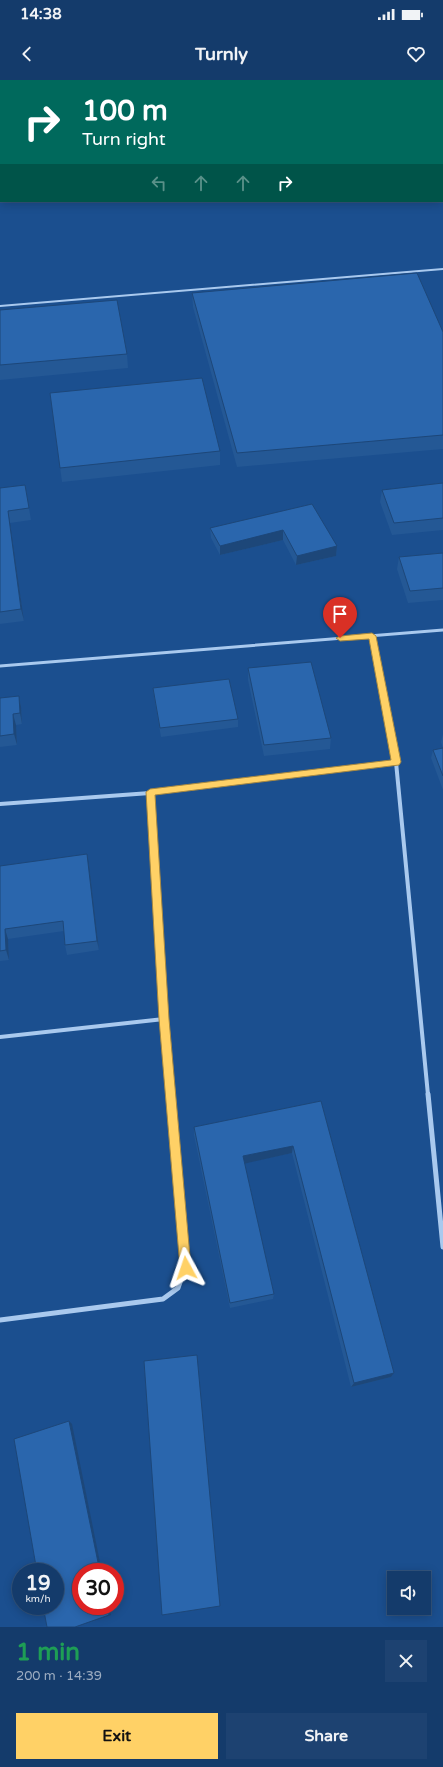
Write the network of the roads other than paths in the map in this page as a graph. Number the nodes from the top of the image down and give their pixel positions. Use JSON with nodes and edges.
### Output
{"nodes":[{"id":1,"x":443,"y":270,"type":"edge"},
{"id":2,"x":0,"y":306,"type":"edge"},
{"id":3,"x":443,"y":630,"type":"edge"},
{"id":4,"x":372,"y":636,"type":"junction"},
{"id":5,"x":0,"y":666,"type":"edge"},
{"id":6,"x":396,"y":762,"type":"junction"},
{"id":7,"x":150,"y":792,"type":"junction"},
{"id":8,"x":0,"y":804,"type":"edge"},
{"id":9,"x":164,"y":1019,"type":"junction"},
{"id":10,"x":0,"y":1037,"type":"edge"},
{"id":11,"x":443,"y":1247,"type":"edge"},
{"id":12,"x":0,"y":1320,"type":"edge"}],
"edges":[{"from":1,"to":2,"type":"lane"},
{"from":3,"to":4,"type":"street"},
{"from":4,"to":5,"type":"street"},
{"from":4,"to":6,"type":"street"},
{"from":6,"to":7,"type":"street"},
{"from":6,"to":11,"type":"street"},
{"from":7,"to":8,"type":"street"},
{"from":7,"to":9,"type":"street"},
{"from":9,"to":10,"type":"street"},
{"from":9,"to":12,"type":"street"}]}
